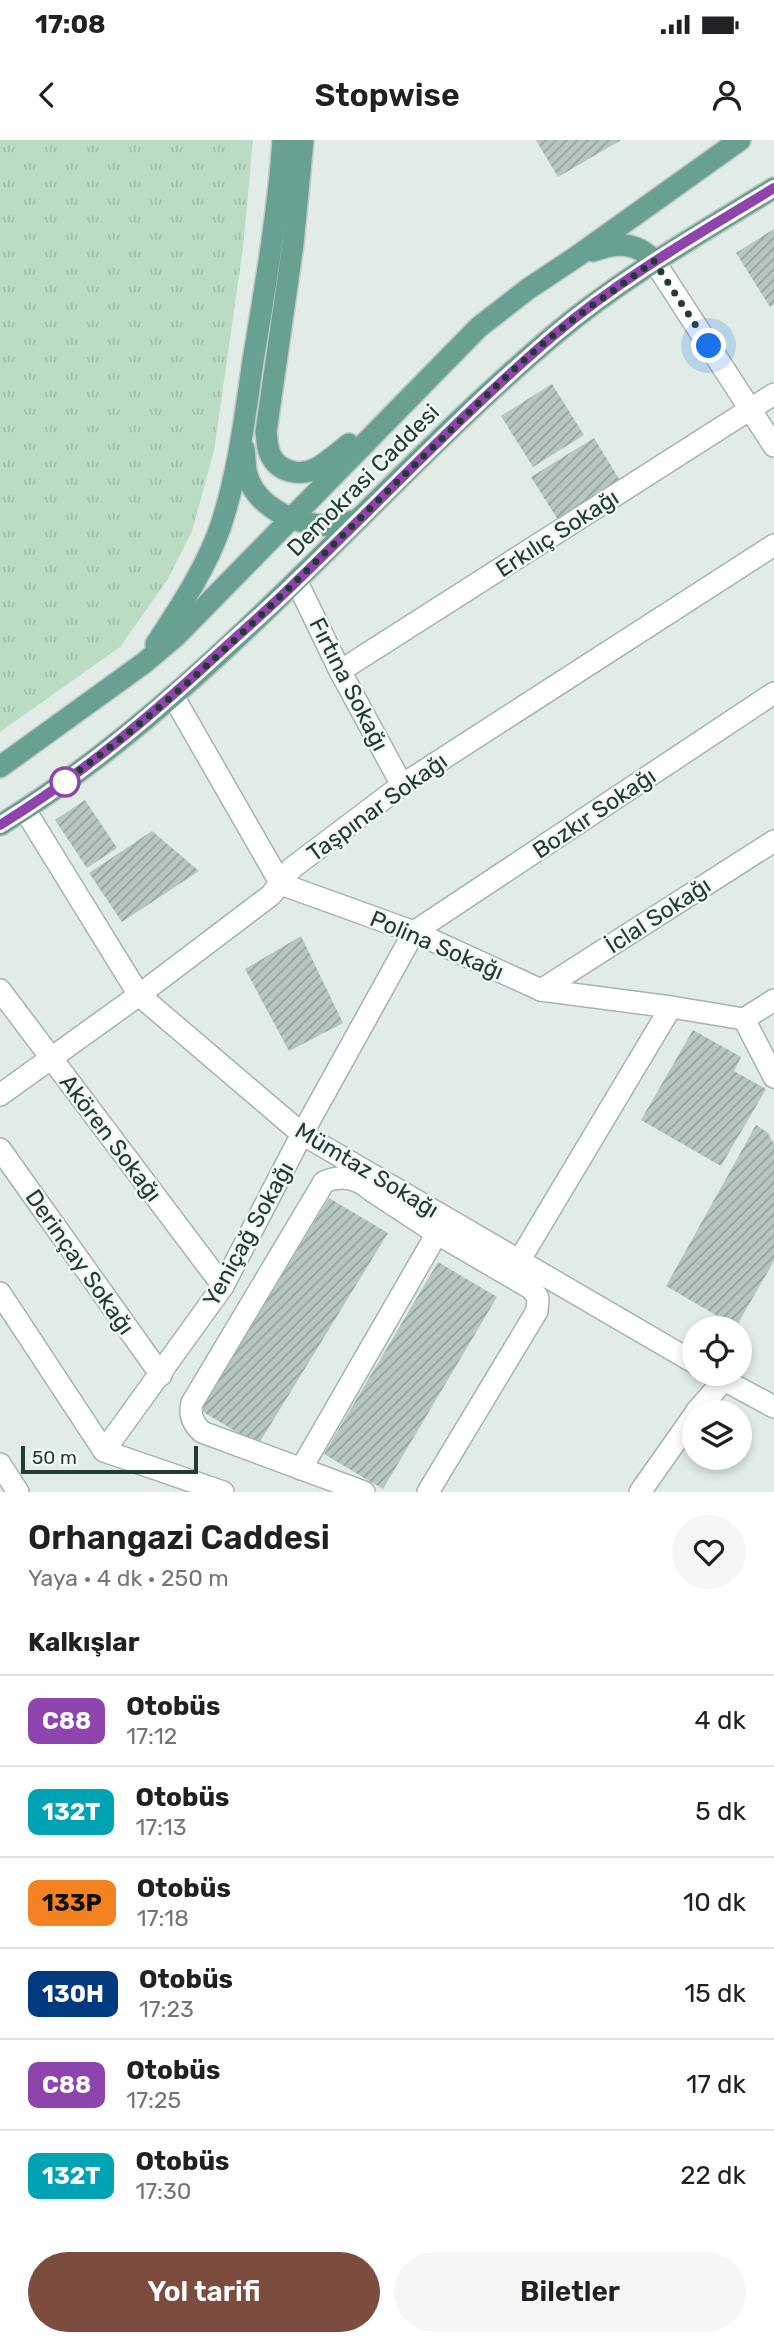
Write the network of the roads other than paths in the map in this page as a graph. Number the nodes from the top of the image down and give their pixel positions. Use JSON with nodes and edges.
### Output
{"nodes":[{"id":1,"x":283,"y":140,"type":"edge"},
{"id":2,"x":303,"y":140,"type":"edge"},
{"id":3,"x":740,"y":140,"type":"edge"},
{"id":4,"x":774,"y":188,"type":"edge"},
{"id":5,"x":576,"y":257,"type":"junction"},
{"id":6,"x":654,"y":261,"type":"junction"},
{"id":7,"x":774,"y":394,"type":"edge"},
{"id":8,"x":399,"y":408,"type":"junction"},
{"id":9,"x":750,"y":409,"type":"junction"},
{"id":10,"x":243,"y":430,"type":"junction"},
{"id":11,"x":774,"y":446,"type":"edge"},
{"id":12,"x":290,"y":518,"type":"junction"},
{"id":13,"x":359,"y":519,"type":"junction"},
{"id":14,"x":774,"y":545,"type":"edge"},
{"id":15,"x":297,"y":582,"type":"junction"},
{"id":16,"x":144,"y":663,"type":"junction"},
{"id":17,"x":340,"y":671,"type":"junction"},
{"id":18,"x":774,"y":693,"type":"edge"},
{"id":19,"x":173,"y":696,"type":"junction"},
{"id":20,"x":0,"y":767,"type":"edge"},
{"id":21,"x":402,"y":785,"type":"junction"},
{"id":22,"x":25,"y":810,"type":"junction"},
{"id":23,"x":0,"y":825,"type":"edge"},
{"id":24,"x":774,"y":841,"type":"edge"},
{"id":25,"x":281,"y":884,"type":"junction"},
{"id":26,"x":414,"y":932,"type":"junction"},
{"id":27,"x":0,"y":990,"type":"edge"},
{"id":28,"x":541,"y":990,"type":"junction"},
{"id":29,"x":139,"y":995,"type":"junction"},
{"id":30,"x":774,"y":1000,"type":"edge"},
{"id":31,"x":671,"y":1007,"type":"junction"},
{"id":32,"x":744,"y":1019,"type":"junction"},
{"id":33,"x":51,"y":1058,"type":"junction"},
{"id":34,"x":774,"y":1077,"type":"edge"},
{"id":35,"x":0,"y":1095,"type":"edge"},
{"id":36,"x":302,"y":1134,"type":"junction"},
{"id":37,"x":0,"y":1149,"type":"edge"},
{"id":38,"x":441,"y":1225,"type":"junction"},
{"id":39,"x":519,"y":1261,"type":"junction"},
{"id":40,"x":223,"y":1286,"type":"junction"},
{"id":41,"x":0,"y":1293,"type":"edge"},
{"id":42,"x":682,"y":1355,"type":"edge"},
{"id":43,"x":161,"y":1375,"type":"junction"},
{"id":44,"x":735,"y":1386,"type":"edge"},
{"id":45,"x":774,"y":1407,"type":"edge"},
{"id":46,"x":682,"y":1432,"type":"edge"},
{"id":47,"x":104,"y":1451,"type":"junction"},
{"id":48,"x":0,"y":1464,"type":"edge"},
{"id":49,"x":301,"y":1469,"type":"junction"},
{"id":50,"x":18,"y":1492,"type":"edge"},
{"id":51,"x":223,"y":1492,"type":"edge"},
{"id":52,"x":364,"y":1492,"type":"edge"},
{"id":53,"x":428,"y":1492,"type":"edge"},
{"id":54,"x":640,"y":1492,"type":"edge"}],
"edges":[{"from":1,"to":10,"type":"main road"},
{"from":2,"to":8,"type":"main road"},
{"from":3,"to":5,"type":"main road","name":"Demokrasi Caddesi"},
{"from":4,"to":6,"type":"main road","name":"Demokrasi Caddesi"},
{"from":5,"to":6,"type":"main road"},
{"from":5,"to":8,"type":"main road","name":"Demokrasi Caddesi"},
{"from":6,"to":9,"type":"street"},
{"from":6,"to":13,"type":"main road","name":"Demokrasi Caddesi"},
{"from":7,"to":9,"type":"street","name":"Erkılıç Sokağı"},
{"from":8,"to":12,"type":"main road","name":"Demokrasi Caddesi"},
{"from":9,"to":11,"type":"street"},
{"from":9,"to":17,"type":"street","name":"Erkılıç Sokağı"},
{"from":10,"to":12,"type":"main road"},
{"from":10,"to":16,"type":"main road"},
{"from":12,"to":13,"type":"main road"},
{"from":12,"to":16,"type":"main road","name":"Demokrasi Caddesi"},
{"from":13,"to":15,"type":"main road","name":"Demokrasi Caddesi"},
{"from":14,"to":21,"type":"street","name":"Taşpınar Sokağı"},
{"from":15,"to":17,"type":"street","name":"Fırtına Sokağı"},
{"from":15,"to":19,"type":"main road","name":"Demokrasi Caddesi"},
{"from":16,"to":20,"type":"main road","name":"Demokrasi Caddesi"},
{"from":17,"to":21,"type":"street","name":"Fırtına Sokağı"},
{"from":18,"to":26,"type":"street","name":"Bozkır Sokağı"},
{"from":19,"to":22,"type":"main road","name":"Demokrasi Caddesi"},
{"from":19,"to":25,"type":"street"},
{"from":21,"to":25,"type":"street","name":"Taşpınar Sokağı"},
{"from":22,"to":23,"type":"main road","name":"Demokrasi Caddesi"},
{"from":22,"to":29,"type":"street","name":"Mümtaz Sokağı"},
{"from":24,"to":28,"type":"street","name":"İclal Sokağı"},
{"from":25,"to":26,"type":"street","name":"Polina Sokağı"},
{"from":25,"to":29,"type":"street","name":"Taşpınar Sokağı"},
{"from":26,"to":28,"type":"street","name":"Polina Sokağı"},
{"from":26,"to":36,"type":"street","name":"Yeniçağ Sokağı"},
{"from":27,"to":33,"type":"street","name":"Akören Sokağı"},
{"from":28,"to":31,"type":"street","name":"Polina Sokağı"},
{"from":29,"to":33,"type":"street","name":"Taşpınar Sokağı"},
{"from":29,"to":36,"type":"street","name":"Mümtaz Sokağı"},
{"from":30,"to":32,"type":"street"},
{"from":31,"to":32,"type":"street","name":"Polina Sokağı"},
{"from":31,"to":39,"type":"street"},
{"from":32,"to":34,"type":"street"},
{"from":33,"to":35,"type":"street","name":"Taşpınar Sokağı"},
{"from":33,"to":40,"type":"street","name":"Akören Sokağı"},
{"from":36,"to":38,"type":"street","name":"Mümtaz Sokağı"},
{"from":36,"to":40,"type":"street","name":"Yeniçağ Sokağı"},
{"from":37,"to":43,"type":"street","name":"Derinçay Sokağı"},
{"from":38,"to":39,"type":"street","name":"Mümtaz Sokağı"},
{"from":38,"to":49,"type":"street"},
{"from":38,"to":49,"type":"street"},
{"from":38,"to":53,"type":"street"},
{"from":39,"to":42,"type":"street","name":"Mümtaz Sokağı"},
{"from":40,"to":43,"type":"street","name":"Yeniçağ Sokağı"},
{"from":41,"to":47,"type":"street"},
{"from":43,"to":47,"type":"street","name":"Yeniçağ Sokağı"},
{"from":44,"to":45,"type":"street"},
{"from":46,"to":54,"type":"street"},
{"from":47,"to":51,"type":"street"},
{"from":48,"to":50,"type":"street"},
{"from":49,"to":52,"type":"street"}]}
